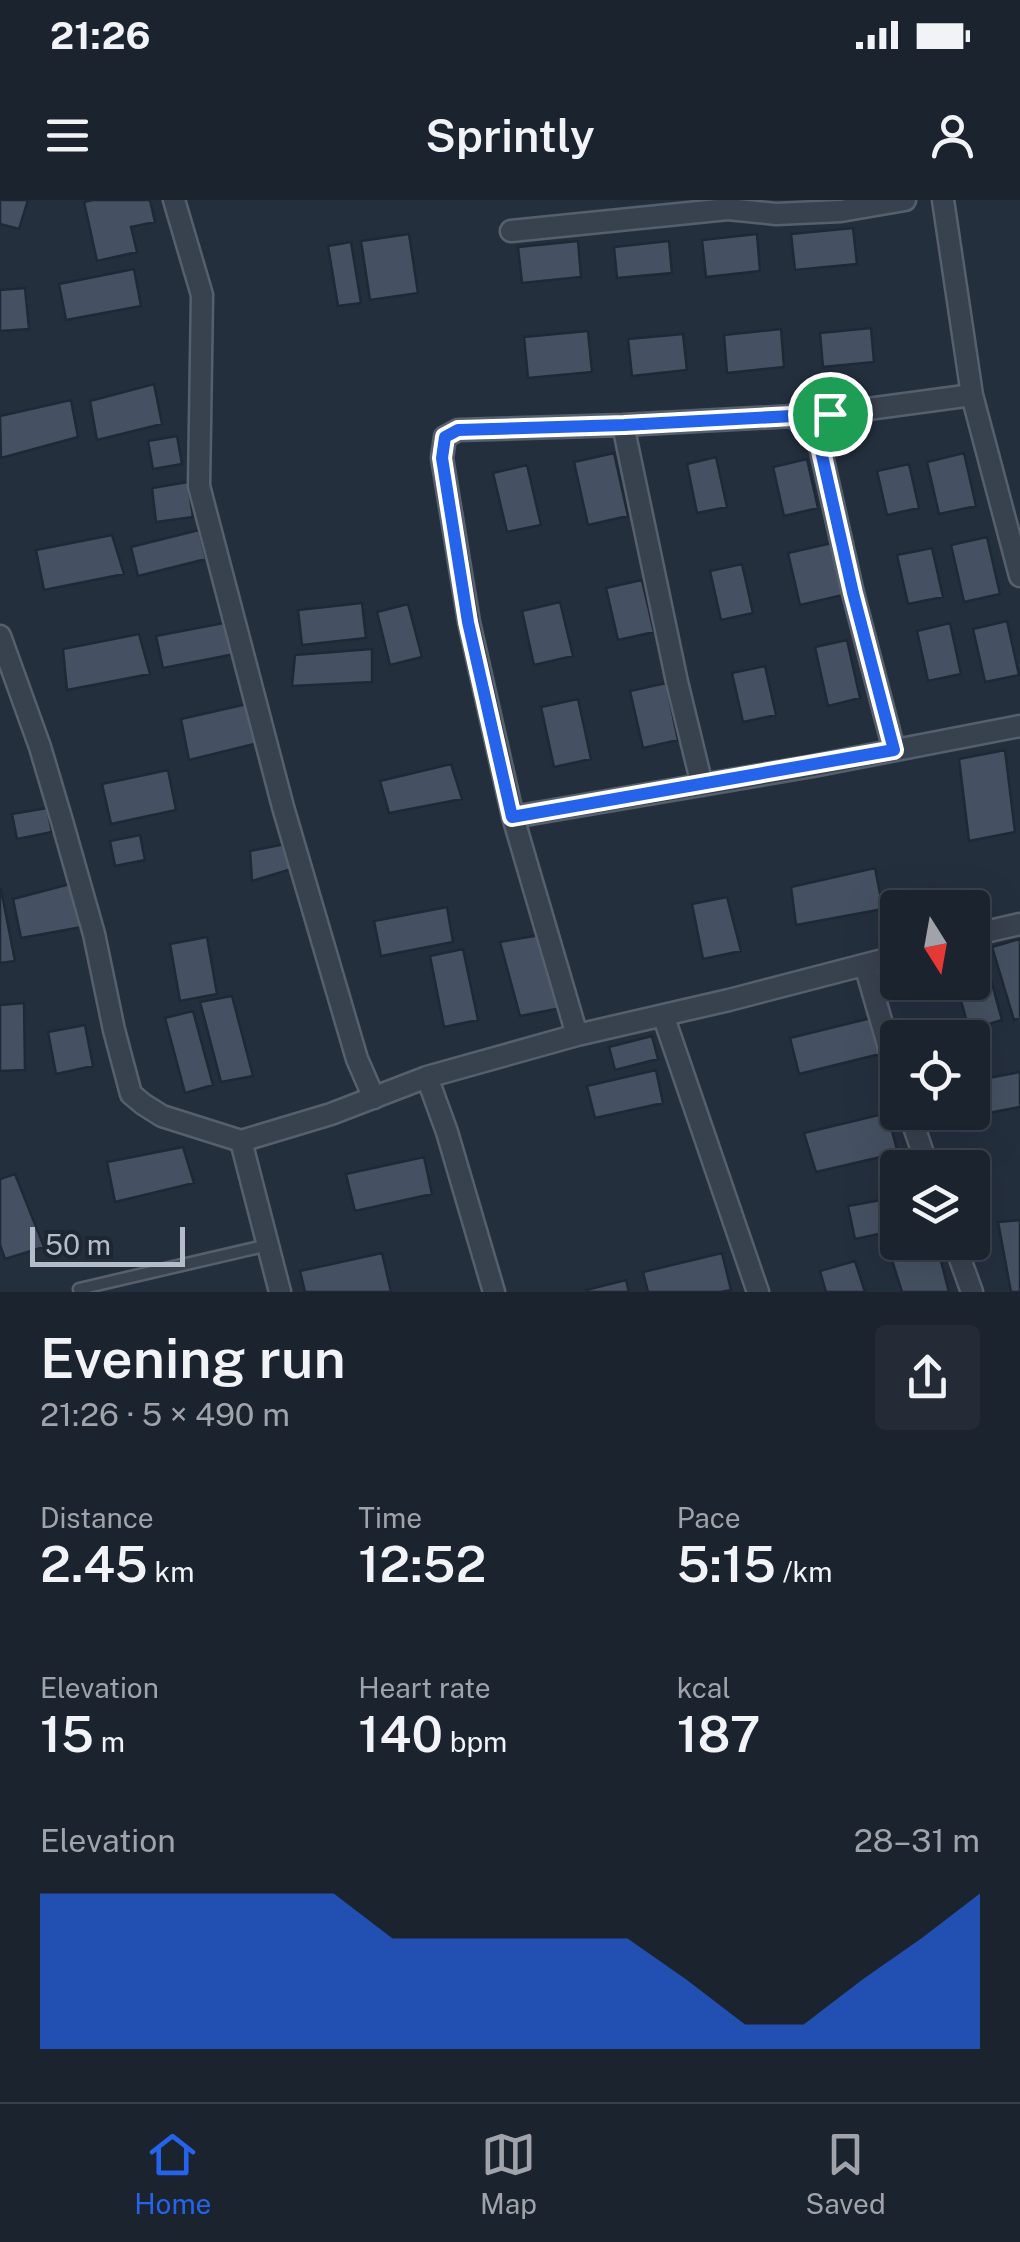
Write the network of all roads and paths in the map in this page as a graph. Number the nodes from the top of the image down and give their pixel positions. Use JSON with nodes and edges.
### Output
{"nodes":[{"id":1,"x":174,"y":200,"type":"edge"},
{"id":2,"x":905,"y":200,"type":"edge"},
{"id":3,"x":942,"y":200,"type":"edge"},
{"id":4,"x":511,"y":231,"type":"dead end"},
{"id":5,"x":972,"y":395,"type":"junction"},
{"id":6,"x":830,"y":414,"type":"junction"},
{"id":7,"x":793,"y":415,"type":"junction"},
{"id":8,"x":624,"y":425,"type":"junction"},
{"id":9,"x":819,"y":442,"type":"junction"},
{"id":10,"x":1020,"y":576,"type":"edge"},
{"id":11,"x":0,"y":636,"type":"edge"},
{"id":12,"x":1020,"y":726,"type":"edge"},
{"id":13,"x":894,"y":750,"type":"junction"},
{"id":14,"x":702,"y":785,"type":"junction"},
{"id":15,"x":512,"y":817,"type":"junction"},
{"id":16,"x":1020,"y":924,"type":"edge"},
{"id":17,"x":990,"y":931,"type":"edge"},
{"id":18,"x":880,"y":960,"type":"edge"},
{"id":19,"x":866,"y":964,"type":"junction"},
{"id":20,"x":663,"y":1015,"type":"junction"},
{"id":21,"x":882,"y":1020,"type":"edge"},
{"id":22,"x":577,"y":1035,"type":"junction"},
{"id":23,"x":427,"y":1077,"type":"junction"},
{"id":24,"x":374,"y":1098,"type":"junction"},
{"id":25,"x":241,"y":1141,"type":"junction"},
{"id":26,"x":268,"y":1245,"type":"junction"},
{"id":27,"x":960,"y":1260,"type":"edge"},
{"id":28,"x":79,"y":1290,"type":"edge"},
{"id":29,"x":280,"y":1292,"type":"edge"},
{"id":30,"x":494,"y":1292,"type":"edge"},
{"id":31,"x":758,"y":1292,"type":"edge"},
{"id":32,"x":972,"y":1292,"type":"edge"}],
"edges":[{"from":1,"to":24,"type":"street"},
{"from":2,"to":4,"type":"street"},
{"from":3,"to":5,"type":"street"},
{"from":5,"to":6,"type":"street"},
{"from":5,"to":10,"type":"street"},
{"from":6,"to":7,"type":"street"},
{"from":6,"to":9,"type":"street"},
{"from":7,"to":8,"type":"street"},
{"from":7,"to":9,"type":"street"},
{"from":8,"to":14,"type":"street"},
{"from":8,"to":15,"type":"street"},
{"from":9,"to":13,"type":"street"},
{"from":11,"to":25,"type":"street"},
{"from":12,"to":13,"type":"street"},
{"from":13,"to":14,"type":"street"},
{"from":14,"to":15,"type":"street"},
{"from":15,"to":22,"type":"street"},
{"from":16,"to":17,"type":"street"},
{"from":18,"to":19,"type":"street"},
{"from":19,"to":20,"type":"street"},
{"from":19,"to":21,"type":"street"},
{"from":20,"to":22,"type":"street"},
{"from":20,"to":31,"type":"street"},
{"from":22,"to":23,"type":"street"},
{"from":23,"to":24,"type":"street"},
{"from":23,"to":30,"type":"street"},
{"from":24,"to":25,"type":"street"},
{"from":25,"to":26,"type":"street"},
{"from":26,"to":28,"type":"lane"},
{"from":26,"to":29,"type":"street"},
{"from":27,"to":32,"type":"street"}]}
